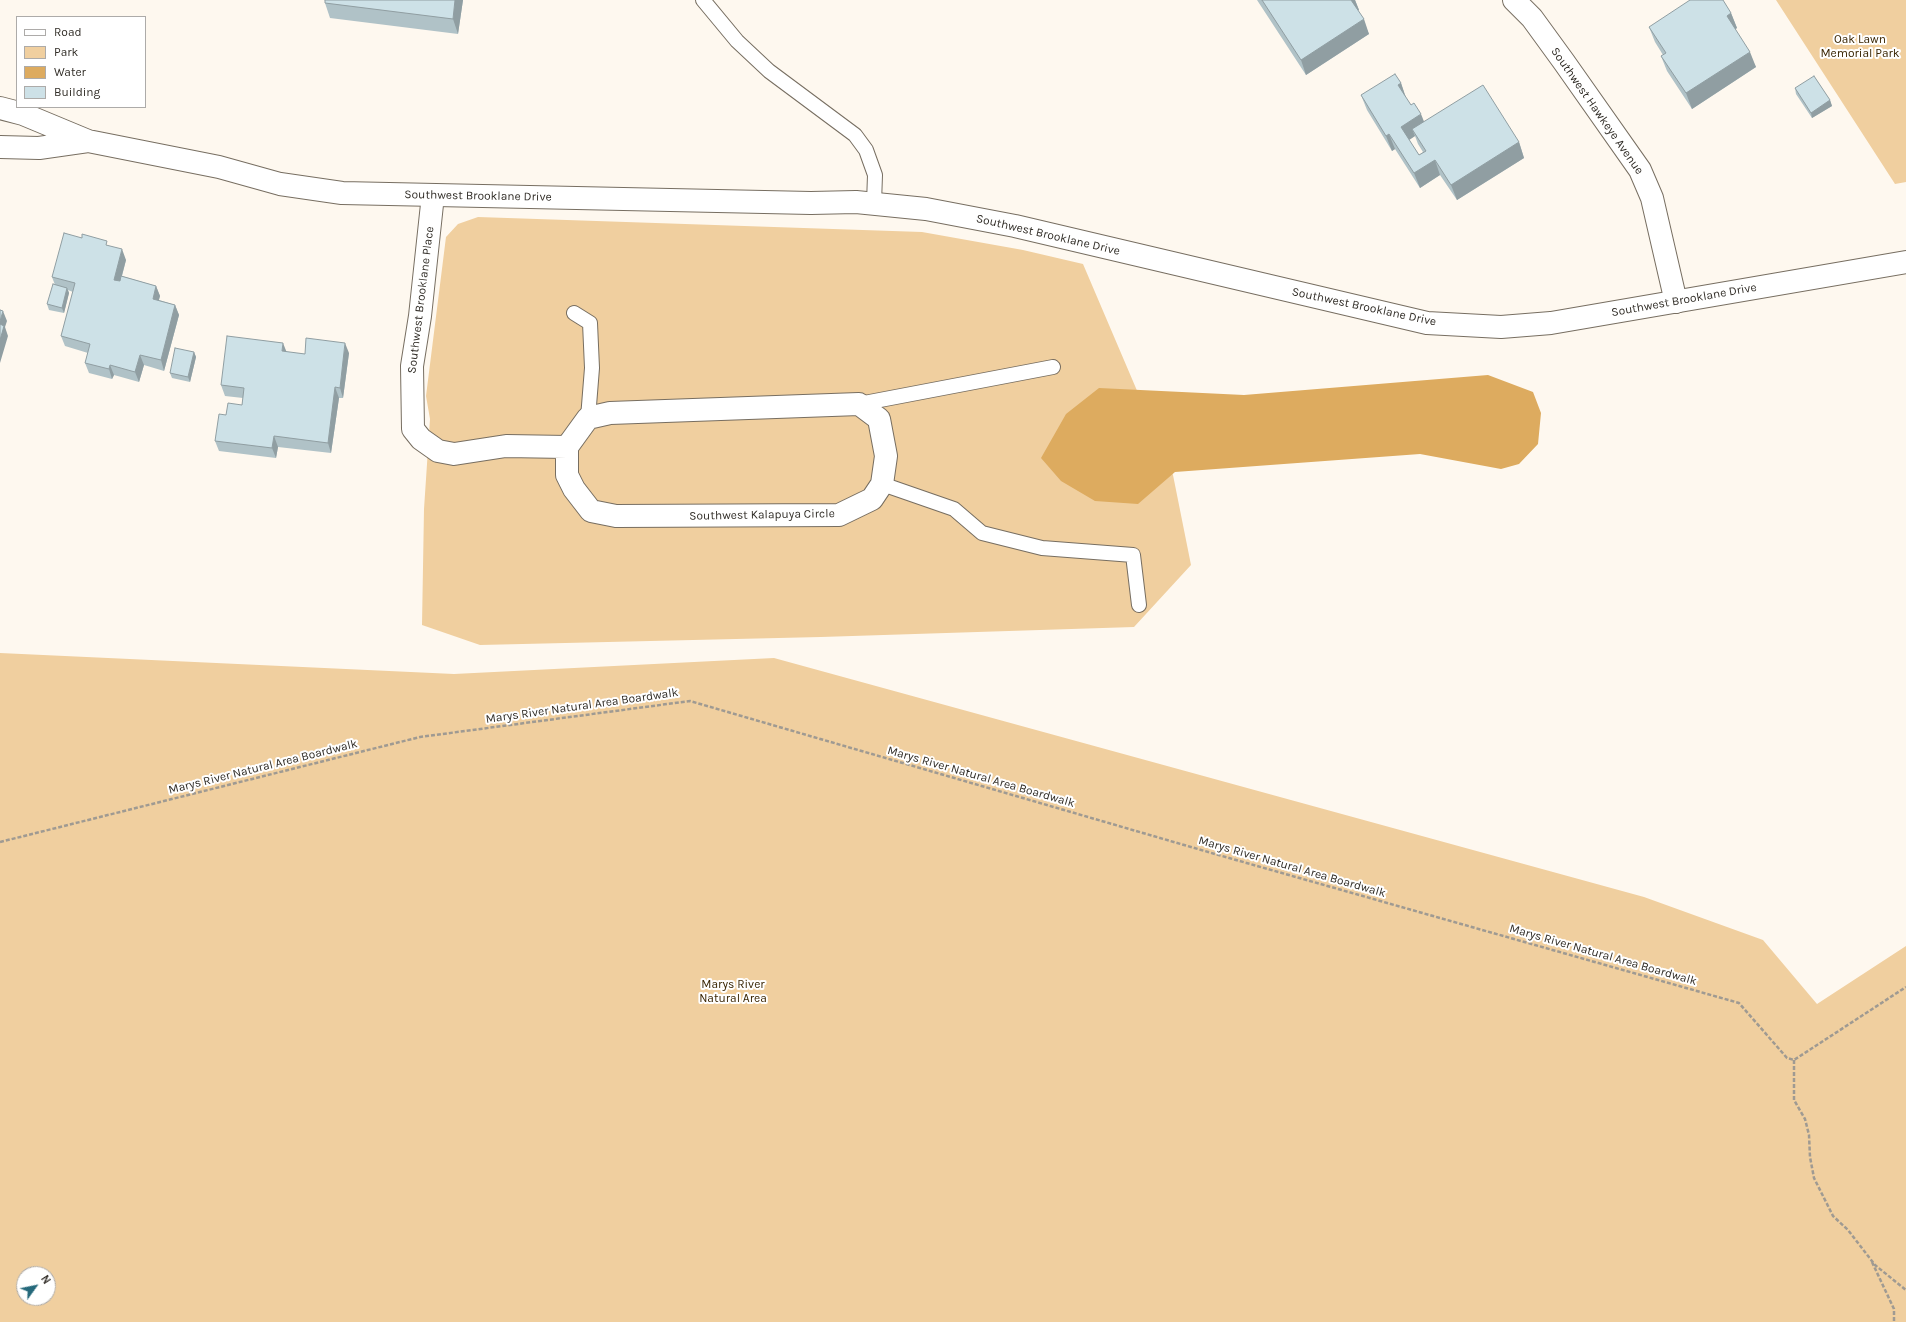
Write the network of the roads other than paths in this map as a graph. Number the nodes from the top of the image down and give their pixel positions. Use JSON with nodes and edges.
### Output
{"nodes":[{"id":1,"x":703,"y":0,"type":"edge"},
{"id":2,"x":1514,"y":0,"type":"edge"},
{"id":3,"x":0,"y":108,"type":"edge"},
{"id":4,"x":88,"y":141,"type":"junction"},
{"id":5,"x":0,"y":147,"type":"edge"},
{"id":6,"x":434,"y":195,"type":"junction"},
{"id":7,"x":874,"y":203,"type":"junction"},
{"id":8,"x":1906,"y":262,"type":"edge"},
{"id":9,"x":1676,"y":302,"type":"junction"},
{"id":10,"x":574,"y":313,"type":"dead end"},
{"id":11,"x":1053,"y":367,"type":"dead end"},
{"id":12,"x":859,"y":404,"type":"junction"},
{"id":13,"x":588,"y":418,"type":"junction"},
{"id":14,"x":567,"y":447,"type":"junction"},
{"id":15,"x":882,"y":484,"type":"junction"},
{"id":16,"x":1139,"y":605,"type":"dead end"}],
"edges":[{"from":1,"to":7,"type":"lane"},
{"from":2,"to":9,"type":"street","name":"Southwest Hawkeye Avenue"},
{"from":3,"to":4,"type":"street","name":"Southwest Brooklane Drive"},
{"from":4,"to":5,"type":"street","name":"Southwest Brooklane Drive"},
{"from":4,"to":6,"type":"street","name":"Southwest Brooklane Drive"},
{"from":6,"to":7,"type":"street","name":"Southwest Brooklane Drive"},
{"from":6,"to":14,"type":"street","name":"Southwest Brooklane Place"},
{"from":7,"to":9,"type":"street","name":"Southwest Brooklane Drive"},
{"from":8,"to":9,"type":"street","name":"Southwest Brooklane Drive"},
{"from":10,"to":13,"type":"lane"},
{"from":11,"to":12,"type":"lane"},
{"from":12,"to":13,"type":"street"},
{"from":12,"to":15,"type":"street","name":"Southwest Kalapuya Circle"},
{"from":13,"to":14,"type":"street"},
{"from":14,"to":15,"type":"street","name":"Southwest Kalapuya Circle"},
{"from":15,"to":16,"type":"lane"}]}
